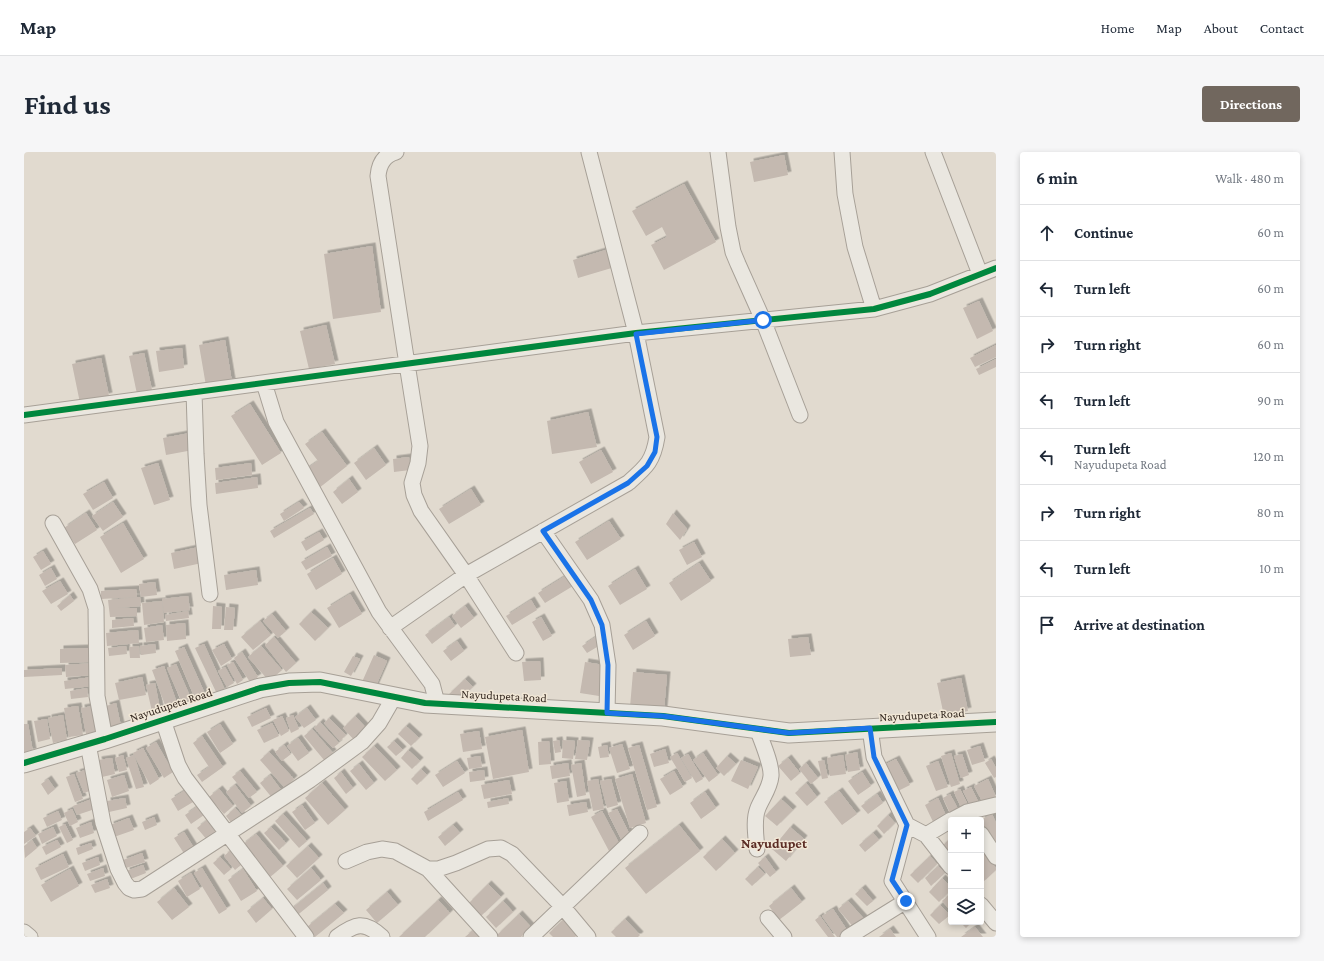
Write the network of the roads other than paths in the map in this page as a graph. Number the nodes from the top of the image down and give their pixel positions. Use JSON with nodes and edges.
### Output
{"nodes":[{"id":1,"x":396,"y":152,"type":"edge"},
{"id":2,"x":589,"y":152,"type":"edge"},
{"id":3,"x":718,"y":152,"type":"edge"},
{"id":4,"x":842,"y":152,"type":"edge"},
{"id":5,"x":933,"y":152,"type":"edge"},
{"id":6,"x":996,"y":268,"type":"edge"},
{"id":7,"x":980,"y":274,"type":"junction"},
{"id":8,"x":874,"y":309,"type":"junction"},
{"id":9,"x":763,"y":320,"type":"junction"},
{"id":10,"x":636,"y":334,"type":"junction"},
{"id":11,"x":406,"y":364,"type":"junction"},
{"id":12,"x":264,"y":383,"type":"junction"},
{"id":13,"x":194,"y":392,"type":"junction"},
{"id":14,"x":800,"y":414,"type":"dead end"},
{"id":15,"x":24,"y":415,"type":"edge"},
{"id":16,"x":53,"y":523,"type":"dead end"},
{"id":17,"x":543,"y":531,"type":"junction"},
{"id":18,"x":466,"y":575,"type":"junction"},
{"id":19,"x":210,"y":594,"type":"dead end"},
{"id":20,"x":390,"y":628,"type":"junction"},
{"id":21,"x":516,"y":654,"type":"dead end"},
{"id":22,"x":394,"y":697,"type":"junction"},
{"id":23,"x":437,"y":704,"type":"junction"},
{"id":24,"x":607,"y":713,"type":"junction"},
{"id":25,"x":163,"y":720,"type":"junction"},
{"id":26,"x":996,"y":722,"type":"edge"},
{"id":27,"x":757,"y":728,"type":"junction"},
{"id":28,"x":870,"y":728,"type":"junction"},
{"id":29,"x":96,"y":741,"type":"junction"},
{"id":30,"x":24,"y":763,"type":"edge"},
{"id":31,"x":996,"y":804,"type":"edge"},
{"id":32,"x":969,"y":816,"type":"edge"},
{"id":33,"x":948,"y":822,"type":"edge"},
{"id":34,"x":907,"y":825,"type":"junction"},
{"id":35,"x":228,"y":832,"type":"junction"},
{"id":36,"x":640,"y":834,"type":"dead end"},
{"id":37,"x":926,"y":835,"type":"junction"},
{"id":38,"x":984,"y":838,"type":"edge"},
{"id":39,"x":757,"y":849,"type":"dead end"},
{"id":40,"x":996,"y":856,"type":"edge"},
{"id":41,"x":346,"y":861,"type":"dead end"},
{"id":42,"x":948,"y":863,"type":"edge"},
{"id":43,"x":428,"y":869,"type":"junction"},
{"id":44,"x":906,"y":901,"type":"junction"},
{"id":45,"x":563,"y":907,"type":"junction"},
{"id":46,"x":984,"y":909,"type":"edge"},
{"id":47,"x":768,"y":918,"type":"dead end"},
{"id":48,"x":996,"y":923,"type":"edge"},
{"id":49,"x":24,"y":932,"type":"edge"},
{"id":50,"x":30,"y":937,"type":"edge"},
{"id":51,"x":306,"y":937,"type":"edge"},
{"id":52,"x":336,"y":937,"type":"edge"},
{"id":53,"x":382,"y":937,"type":"edge"},
{"id":54,"x":490,"y":937,"type":"edge"},
{"id":55,"x":531,"y":937,"type":"edge"},
{"id":56,"x":588,"y":937,"type":"edge"},
{"id":57,"x":784,"y":937,"type":"edge"},
{"id":58,"x":848,"y":937,"type":"edge"},
{"id":59,"x":928,"y":937,"type":"edge"}],
"edges":[{"from":1,"to":11,"type":"street"},
{"from":2,"to":10,"type":"street"},
{"from":3,"to":9,"type":"street"},
{"from":4,"to":8,"type":"street"},
{"from":5,"to":7,"type":"street"},
{"from":6,"to":7,"type":"street"},
{"from":7,"to":8,"type":"street"},
{"from":8,"to":9,"type":"street"},
{"from":9,"to":10,"type":"street"},
{"from":9,"to":14,"type":"street"},
{"from":10,"to":11,"type":"street"},
{"from":10,"to":17,"type":"street"},
{"from":11,"to":12,"type":"street"},
{"from":11,"to":18,"type":"street"},
{"from":12,"to":13,"type":"street"},
{"from":12,"to":20,"type":"street"},
{"from":13,"to":15,"type":"street"},
{"from":13,"to":19,"type":"street"},
{"from":16,"to":29,"type":"street"},
{"from":17,"to":18,"type":"street"},
{"from":17,"to":24,"type":"street"},
{"from":18,"to":20,"type":"street"},
{"from":18,"to":21,"type":"street"},
{"from":20,"to":23,"type":"street"},
{"from":22,"to":23,"type":"street","name":"Nayudupeta Road"},
{"from":22,"to":25,"type":"street","name":"Nayudupeta Road"},
{"from":22,"to":35,"type":"street"},
{"from":23,"to":24,"type":"street","name":"Nayudupeta Road"},
{"from":24,"to":27,"type":"street","name":"Nayudupeta Road"},
{"from":25,"to":29,"type":"street","name":"Nayudupeta Road"},
{"from":25,"to":35,"type":"street"},
{"from":26,"to":28,"type":"street","name":"Nayudupeta Road"},
{"from":27,"to":28,"type":"street","name":"Nayudupeta Road"},
{"from":27,"to":39,"type":"street"},
{"from":28,"to":34,"type":"street"},
{"from":29,"to":30,"type":"street","name":"Nayudupeta Road"},
{"from":29,"to":35,"type":"street"},
{"from":31,"to":32,"type":"street"},
{"from":33,"to":37,"type":"street"},
{"from":34,"to":37,"type":"street"},
{"from":34,"to":44,"type":"street"},
{"from":35,"to":51,"type":"street"},
{"from":36,"to":45,"type":"street"},
{"from":37,"to":42,"type":"street"},
{"from":38,"to":40,"type":"street"},
{"from":41,"to":43,"type":"street"},
{"from":43,"to":45,"type":"street"},
{"from":43,"to":54,"type":"street"},
{"from":44,"to":58,"type":"street"},
{"from":44,"to":59,"type":"street"},
{"from":45,"to":55,"type":"street"},
{"from":45,"to":56,"type":"street"},
{"from":46,"to":48,"type":"street"},
{"from":47,"to":57,"type":"street"},
{"from":49,"to":50,"type":"street"},
{"from":52,"to":53,"type":"street"}]}
